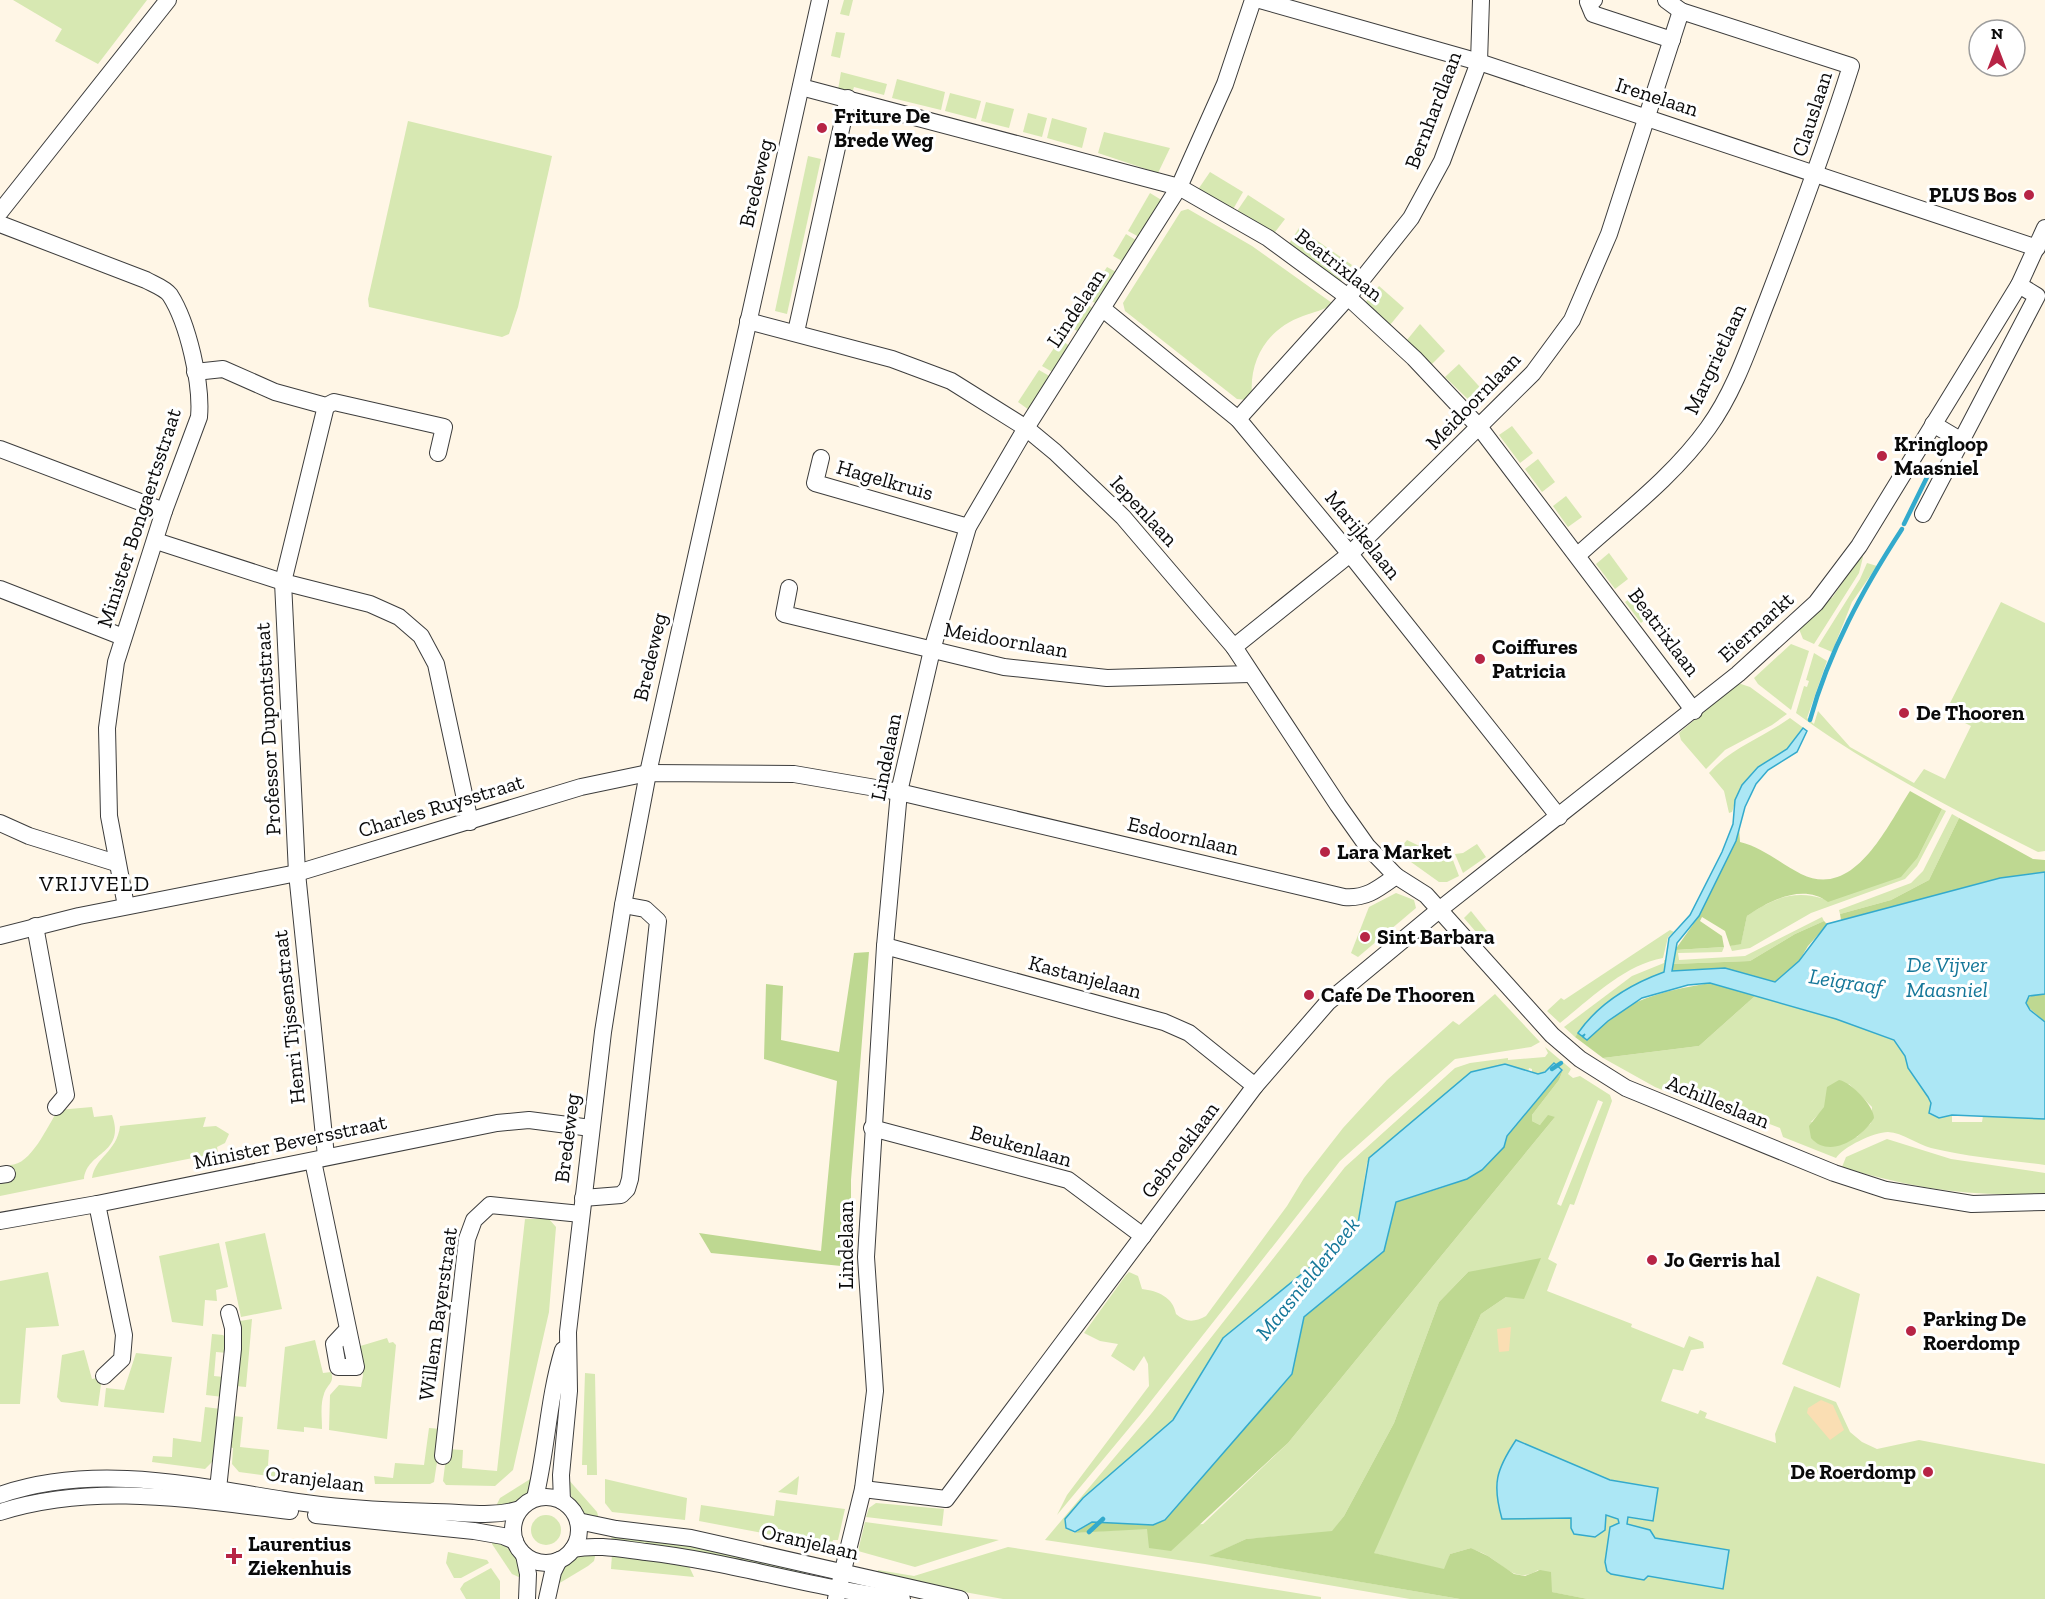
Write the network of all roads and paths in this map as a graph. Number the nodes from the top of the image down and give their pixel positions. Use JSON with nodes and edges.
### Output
{"nodes":[{"id":1,"x":168,"y":0,"type":"edge"},
{"id":2,"x":820,"y":0,"type":"edge"},
{"id":3,"x":1253,"y":0,"type":"edge"},
{"id":4,"x":1260,"y":0,"type":"edge"},
{"id":5,"x":1481,"y":0,"type":"edge"},
{"id":6,"x":1666,"y":0,"type":"edge"},
{"id":7,"x":1591,"y":1,"type":"edge"},
{"id":8,"x":1681,"y":11,"type":"junction"},
{"id":9,"x":1672,"y":40,"type":"junction"},
{"id":10,"x":1479,"y":62,"type":"junction"},
{"id":11,"x":801,"y":87,"type":"junction"},
{"id":12,"x":848,"y":98,"type":"junction"},
{"id":13,"x":1647,"y":118,"type":"junction"},
{"id":14,"x":1816,"y":175,"type":"junction"},
{"id":15,"x":1179,"y":187,"type":"junction"},
{"id":16,"x":0,"y":212,"type":"edge"},
{"id":17,"x":0,"y":224,"type":"edge"},
{"id":18,"x":2042,"y":236,"type":"edge"},
{"id":19,"x":2019,"y":285,"type":"junction"},
{"id":20,"x":1348,"y":297,"type":"junction"},
{"id":21,"x":1103,"y":309,"type":"junction"},
{"id":22,"x":748,"y":321,"type":"junction"},
{"id":23,"x":796,"y":332,"type":"junction"},
{"id":24,"x":195,"y":372,"type":"junction"},
{"id":25,"x":326,"y":406,"type":"junction"},
{"id":26,"x":1238,"y":419,"type":"junction"},
{"id":27,"x":1933,"y":424,"type":"junction"},
{"id":28,"x":1026,"y":428,"type":"junction"},
{"id":29,"x":1480,"y":428,"type":"junction"},
{"id":30,"x":1960,"y":440,"type":"junction"},
{"id":31,"x":0,"y":449,"type":"edge"},
{"id":32,"x":438,"y":453,"type":"dead end"},
{"id":33,"x":821,"y":458,"type":"dead end"},
{"id":34,"x":164,"y":511,"type":"junction"},
{"id":35,"x":1923,"y":514,"type":"dead end"},
{"id":36,"x":968,"y":527,"type":"junction"},
{"id":37,"x":156,"y":541,"type":"junction"},
{"id":38,"x":1350,"y":554,"type":"junction"},
{"id":39,"x":1578,"y":555,"type":"junction"},
{"id":40,"x":283,"y":582,"type":"junction"},
{"id":41,"x":789,"y":588,"type":"dead end"},
{"id":42,"x":0,"y":589,"type":"edge"},
{"id":43,"x":123,"y":637,"type":"junction"},
{"id":44,"x":1234,"y":647,"type":"junction"},
{"id":45,"x":932,"y":650,"type":"junction"},
{"id":46,"x":1250,"y":674,"type":"junction"},
{"id":47,"x":1694,"y":711,"type":"junction"},
{"id":48,"x":648,"y":773,"type":"junction"},
{"id":49,"x":900,"y":792,"type":"junction"},
{"id":50,"x":1559,"y":817,"type":"junction"},
{"id":51,"x":470,"y":822,"type":"junction"},
{"id":52,"x":0,"y":823,"type":"edge"},
{"id":53,"x":116,"y":863,"type":"junction"},
{"id":54,"x":297,"y":873,"type":"junction"},
{"id":55,"x":1396,"y":876,"type":"junction"},
{"id":56,"x":623,"y":905,"type":"junction"},
{"id":57,"x":126,"y":906,"type":"junction"},
{"id":58,"x":1439,"y":910,"type":"junction"},
{"id":59,"x":35,"y":926,"type":"junction"},
{"id":60,"x":0,"y":936,"type":"edge"},
{"id":61,"x":885,"y":946,"type":"junction"},
{"id":62,"x":1256,"y":1086,"type":"junction"},
{"id":63,"x":56,"y":1107,"type":"dead end"},
{"id":64,"x":591,"y":1128,"type":"junction"},
{"id":65,"x":872,"y":1128,"type":"junction"},
{"id":66,"x":320,"y":1159,"type":"junction"},
{"id":67,"x":2045,"y":1202,"type":"edge"},
{"id":68,"x":97,"y":1204,"type":"junction"},
{"id":69,"x":582,"y":1206,"type":"junction"},
{"id":70,"x":0,"y":1220,"type":"edge"},
{"id":71,"x":1143,"y":1236,"type":"junction"},
{"id":72,"x":229,"y":1312,"type":"dead end"},
{"id":73,"x":348,"y":1329,"type":"dead end"},
{"id":74,"x":568,"y":1332,"type":"junction"},
{"id":75,"x":105,"y":1376,"type":"dead end"},
{"id":76,"x":443,"y":1456,"type":"dead end"},
{"id":77,"x":106,"y":1486,"type":"junction"},
{"id":78,"x":218,"y":1489,"type":"junction"},
{"id":79,"x":863,"y":1489,"type":"junction"},
{"id":80,"x":0,"y":1495,"type":"edge"},
{"id":81,"x":535,"y":1498,"type":"junction"},
{"id":82,"x":562,"y":1501,"type":"junction"},
{"id":83,"x":520,"y":1509,"type":"junction"},
{"id":84,"x":0,"y":1512,"type":"edge"},
{"id":85,"x":578,"y":1521,"type":"junction"},
{"id":86,"x":519,"y":1548,"type":"junction"},
{"id":87,"x":573,"y":1549,"type":"junction"},
{"id":88,"x":560,"y":1560,"type":"junction"},
{"id":89,"x":839,"y":1587,"type":"edge"},
{"id":90,"x":527,"y":1599,"type":"edge"},
{"id":91,"x":547,"y":1599,"type":"edge"},
{"id":92,"x":902,"y":1599,"type":"edge"},
{"id":93,"x":960,"y":1599,"type":"edge"}],
"edges":[{"from":1,"to":16,"type":"street"},
{"from":2,"to":11,"type":"street","name":"Bredeweg"},
{"from":3,"to":15,"type":"street","name":"Lindelaan"},
{"from":4,"to":10,"type":"street","name":"Irenelaan"},
{"from":5,"to":10,"type":"street","name":"Bernhardlaan"},
{"from":6,"to":8,"type":"street","name":"Clauslaan"},
{"from":7,"to":9,"type":"street"},
{"from":8,"to":9,"type":"street"},
{"from":8,"to":14,"type":"street","name":"Clauslaan"},
{"from":9,"to":13,"type":"street"},
{"from":10,"to":13,"type":"street","name":"Irenelaan"},
{"from":10,"to":20,"type":"street","name":"Bernhardlaan"},
{"from":11,"to":12,"type":"street","name":"Beatrixlaan"},
{"from":11,"to":22,"type":"street","name":"Bredeweg"},
{"from":12,"to":15,"type":"street","name":"Beatrixlaan"},
{"from":12,"to":23,"type":"street"},
{"from":13,"to":14,"type":"street","name":"Irenelaan"},
{"from":13,"to":29,"type":"street","name":"Meidoornlaan"},
{"from":14,"to":18,"type":"street","name":"Irenelaan"},
{"from":14,"to":39,"type":"street","name":"Margrietlaan"},
{"from":15,"to":20,"type":"street","name":"Beatrixlaan"},
{"from":15,"to":21,"type":"street","name":"Lindelaan"},
{"from":17,"to":24,"type":"street","name":"Minister Bongaertsstraat"},
{"from":18,"to":19,"type":"street","name":"Eiermarkt"},
{"from":19,"to":27,"type":"street","name":"Eiermarkt"},
{"from":19,"to":30,"type":"street"},
{"from":20,"to":26,"type":"street","name":"Bernhardlaan"},
{"from":20,"to":29,"type":"street","name":"Beatrixlaan"},
{"from":21,"to":26,"type":"street","name":"Marijkelaan"},
{"from":21,"to":28,"type":"street","name":"Lindelaan"},
{"from":22,"to":23,"type":"street","name":"Iepenlaan"},
{"from":22,"to":48,"type":"street","name":"Bredeweg"},
{"from":23,"to":28,"type":"street","name":"Iepenlaan"},
{"from":24,"to":25,"type":"street"},
{"from":24,"to":34,"type":"street","name":"Minister Bongaertsstraat"},
{"from":25,"to":32,"type":"street"},
{"from":25,"to":40,"type":"street","name":"Professor Dupontstraat"},
{"from":26,"to":38,"type":"street","name":"Marijkelaan"},
{"from":27,"to":30,"type":"street"},
{"from":27,"to":47,"type":"street","name":"Eiermarkt"},
{"from":28,"to":36,"type":"street","name":"Lindelaan"},
{"from":28,"to":44,"type":"street","name":"Iepenlaan"},
{"from":29,"to":38,"type":"street","name":"Meidoornlaan"},
{"from":29,"to":39,"type":"street","name":"Beatrixlaan"},
{"from":30,"to":35,"type":"street"},
{"from":31,"to":34,"type":"street"},
{"from":33,"to":36,"type":"street","name":"Hagelkruis"},
{"from":34,"to":37,"type":"street","name":"Minister Bongaertsstraat"},
{"from":36,"to":45,"type":"street","name":"Lindelaan"},
{"from":37,"to":40,"type":"street"},
{"from":37,"to":43,"type":"street","name":"Minister Bongaertsstraat"},
{"from":38,"to":44,"type":"street","name":"Meidoornlaan"},
{"from":38,"to":50,"type":"street","name":"Marijkelaan"},
{"from":39,"to":47,"type":"street","name":"Beatrixlaan"},
{"from":40,"to":51,"type":"street"},
{"from":40,"to":54,"type":"street","name":"Professor Dupontstraat"},
{"from":41,"to":45,"type":"street","name":"Meidoornlaan"},
{"from":42,"to":43,"type":"street"},
{"from":43,"to":53,"type":"street","name":"Minister Bongaertsstraat"},
{"from":44,"to":46,"type":"street","name":"Iepenlaan"},
{"from":45,"to":46,"type":"street","name":"Meidoornlaan"},
{"from":45,"to":49,"type":"street","name":"Lindelaan"},
{"from":46,"to":55,"type":"street","name":"Iepenlaan"},
{"from":47,"to":50,"type":"street","name":"Eiermarkt"},
{"from":48,"to":49,"type":"street","name":"Charles Ruysstraat"},
{"from":48,"to":51,"type":"street","name":"Charles Ruysstraat"},
{"from":48,"to":56,"type":"street","name":"Bredeweg"},
{"from":49,"to":55,"type":"street","name":"Esdoornlaan"},
{"from":49,"to":61,"type":"street","name":"Lindelaan"},
{"from":50,"to":58,"type":"street","name":"Gebroeklaan"},
{"from":51,"to":54,"type":"street","name":"Charles Ruysstraat"},
{"from":52,"to":53,"type":"street"},
{"from":53,"to":57,"type":"street","name":"Minister Bongaertsstraat"},
{"from":54,"to":57,"type":"street","name":"Charles Ruysstraat"},
{"from":54,"to":66,"type":"street","name":"Henri Tijssenstraat"},
{"from":55,"to":58,"type":"street"},
{"from":56,"to":64,"type":"street","name":"Bredeweg"},
{"from":56,"to":69,"type":"street","name":"Willem Bayerstraat"},
{"from":57,"to":59,"type":"street","name":"Charles Ruysstraat"},
{"from":58,"to":62,"type":"street","name":"Gebroeklaan"},
{"from":58,"to":67,"type":"street","name":"Achilleslaan"},
{"from":59,"to":60,"type":"street","name":"Charles Ruysstraat"},
{"from":59,"to":63,"type":"street"},
{"from":61,"to":62,"type":"street","name":"Kastanjelaan"},
{"from":61,"to":65,"type":"street","name":"Lindelaan"},
{"from":62,"to":71,"type":"street","name":"Gebroeklaan"},
{"from":64,"to":66,"type":"street","name":"Minister Beversstraat"},
{"from":64,"to":69,"type":"street","name":"Bredeweg"},
{"from":65,"to":71,"type":"street","name":"Beukenlaan"},
{"from":65,"to":79,"type":"street","name":"Lindelaan"},
{"from":66,"to":68,"type":"street","name":"Minister Beversstraat"},
{"from":66,"to":73,"type":"street","name":"Henri Tijssenstraat"},
{"from":68,"to":70,"type":"street","name":"Minister Beversstraat"},
{"from":68,"to":75,"type":"street"},
{"from":69,"to":74,"type":"street","name":"Bredeweg"},
{"from":69,"to":76,"type":"street","name":"Willem Bayerstraat"},
{"from":71,"to":79,"type":"street","name":"Gebroeklaan"},
{"from":72,"to":78,"type":"street"},
{"from":74,"to":81,"type":"street","name":"Bredeweg"},
{"from":74,"to":82,"type":"street","name":"Bredeweg"},
{"from":77,"to":78,"type":"street","name":"Oranjelaan"},
{"from":77,"to":80,"type":"street","name":"Oranjelaan"},
{"from":77,"to":84,"type":"street","name":"Oranjelaan"},
{"from":77,"to":86,"type":"street","name":"Oranjelaan"},
{"from":78,"to":83,"type":"street","name":"Oranjelaan"},
{"from":79,"to":89,"type":"street","name":"Lindelaan"},
{"from":81,"to":82,"type":"street"},
{"from":81,"to":83,"type":"street"},
{"from":82,"to":85,"type":"street"},
{"from":83,"to":86,"type":"street"},
{"from":85,"to":87,"type":"street"},
{"from":85,"to":89,"type":"street","name":"Oranjelaan"},
{"from":86,"to":88,"type":"street"},
{"from":86,"to":90,"type":"street"},
{"from":87,"to":88,"type":"street"},
{"from":87,"to":89,"type":"street","name":"Oranjelaan"},
{"from":88,"to":91,"type":"street"},
{"from":89,"to":92,"type":"street","name":"Oranjelaan"},
{"from":89,"to":93,"type":"street","name":"Oranjelaan"}]}
